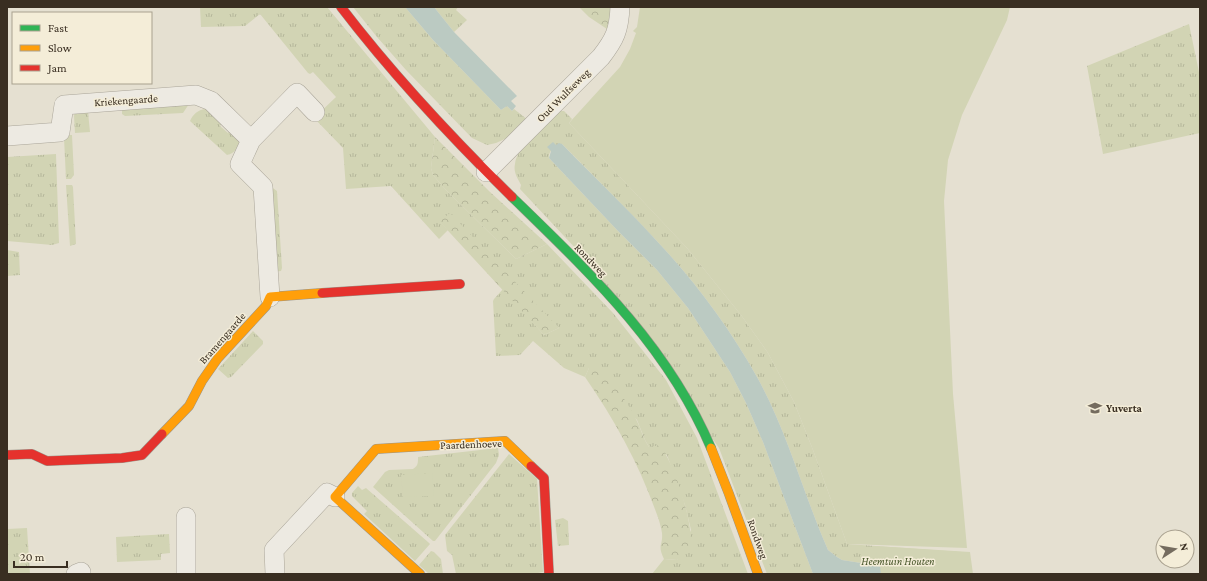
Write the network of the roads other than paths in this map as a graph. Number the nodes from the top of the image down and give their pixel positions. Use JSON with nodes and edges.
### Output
{"nodes":[{"id":1,"x":341,"y":7,"type":"edge"},
{"id":2,"x":620,"y":7,"type":"edge"},
{"id":3,"x":315,"y":112,"type":"dead end"},
{"id":4,"x":7,"y":136,"type":"edge"},
{"id":5,"x":251,"y":140,"type":"junction"},
{"id":6,"x":486,"y":172,"type":"junction"},
{"id":7,"x":460,"y":284,"type":"dead end"},
{"id":8,"x":270,"y":297,"type":"junction"},
{"id":9,"x":7,"y":455,"type":"edge"},
{"id":10,"x":335,"y":497,"type":"junction"},
{"id":11,"x":186,"y":517,"type":"dead end"},
{"id":12,"x":186,"y":574,"type":"edge"},
{"id":13,"x":275,"y":574,"type":"edge"},
{"id":14,"x":420,"y":574,"type":"edge"},
{"id":15,"x":549,"y":574,"type":"edge"},
{"id":16,"x":758,"y":574,"type":"edge"}],
"edges":[{"from":1,"to":6,"type":"street","name":"Rondweg"},
{"from":2,"to":6,"type":"street","name":"Oud Wulfseweg"},
{"from":3,"to":5,"type":"street"},
{"from":4,"to":5,"type":"street","name":"Kriekengaarde"},
{"from":5,"to":8,"type":"street"},
{"from":6,"to":16,"type":"street","name":"Rondweg"},
{"from":7,"to":8,"type":"street"},
{"from":8,"to":9,"type":"street","name":"Bramengaarde"},
{"from":10,"to":13,"type":"street"},
{"from":10,"to":14,"type":"street"},
{"from":10,"to":15,"type":"street","name":"Paardenhoeve"},
{"from":11,"to":12,"type":"street"}]}
